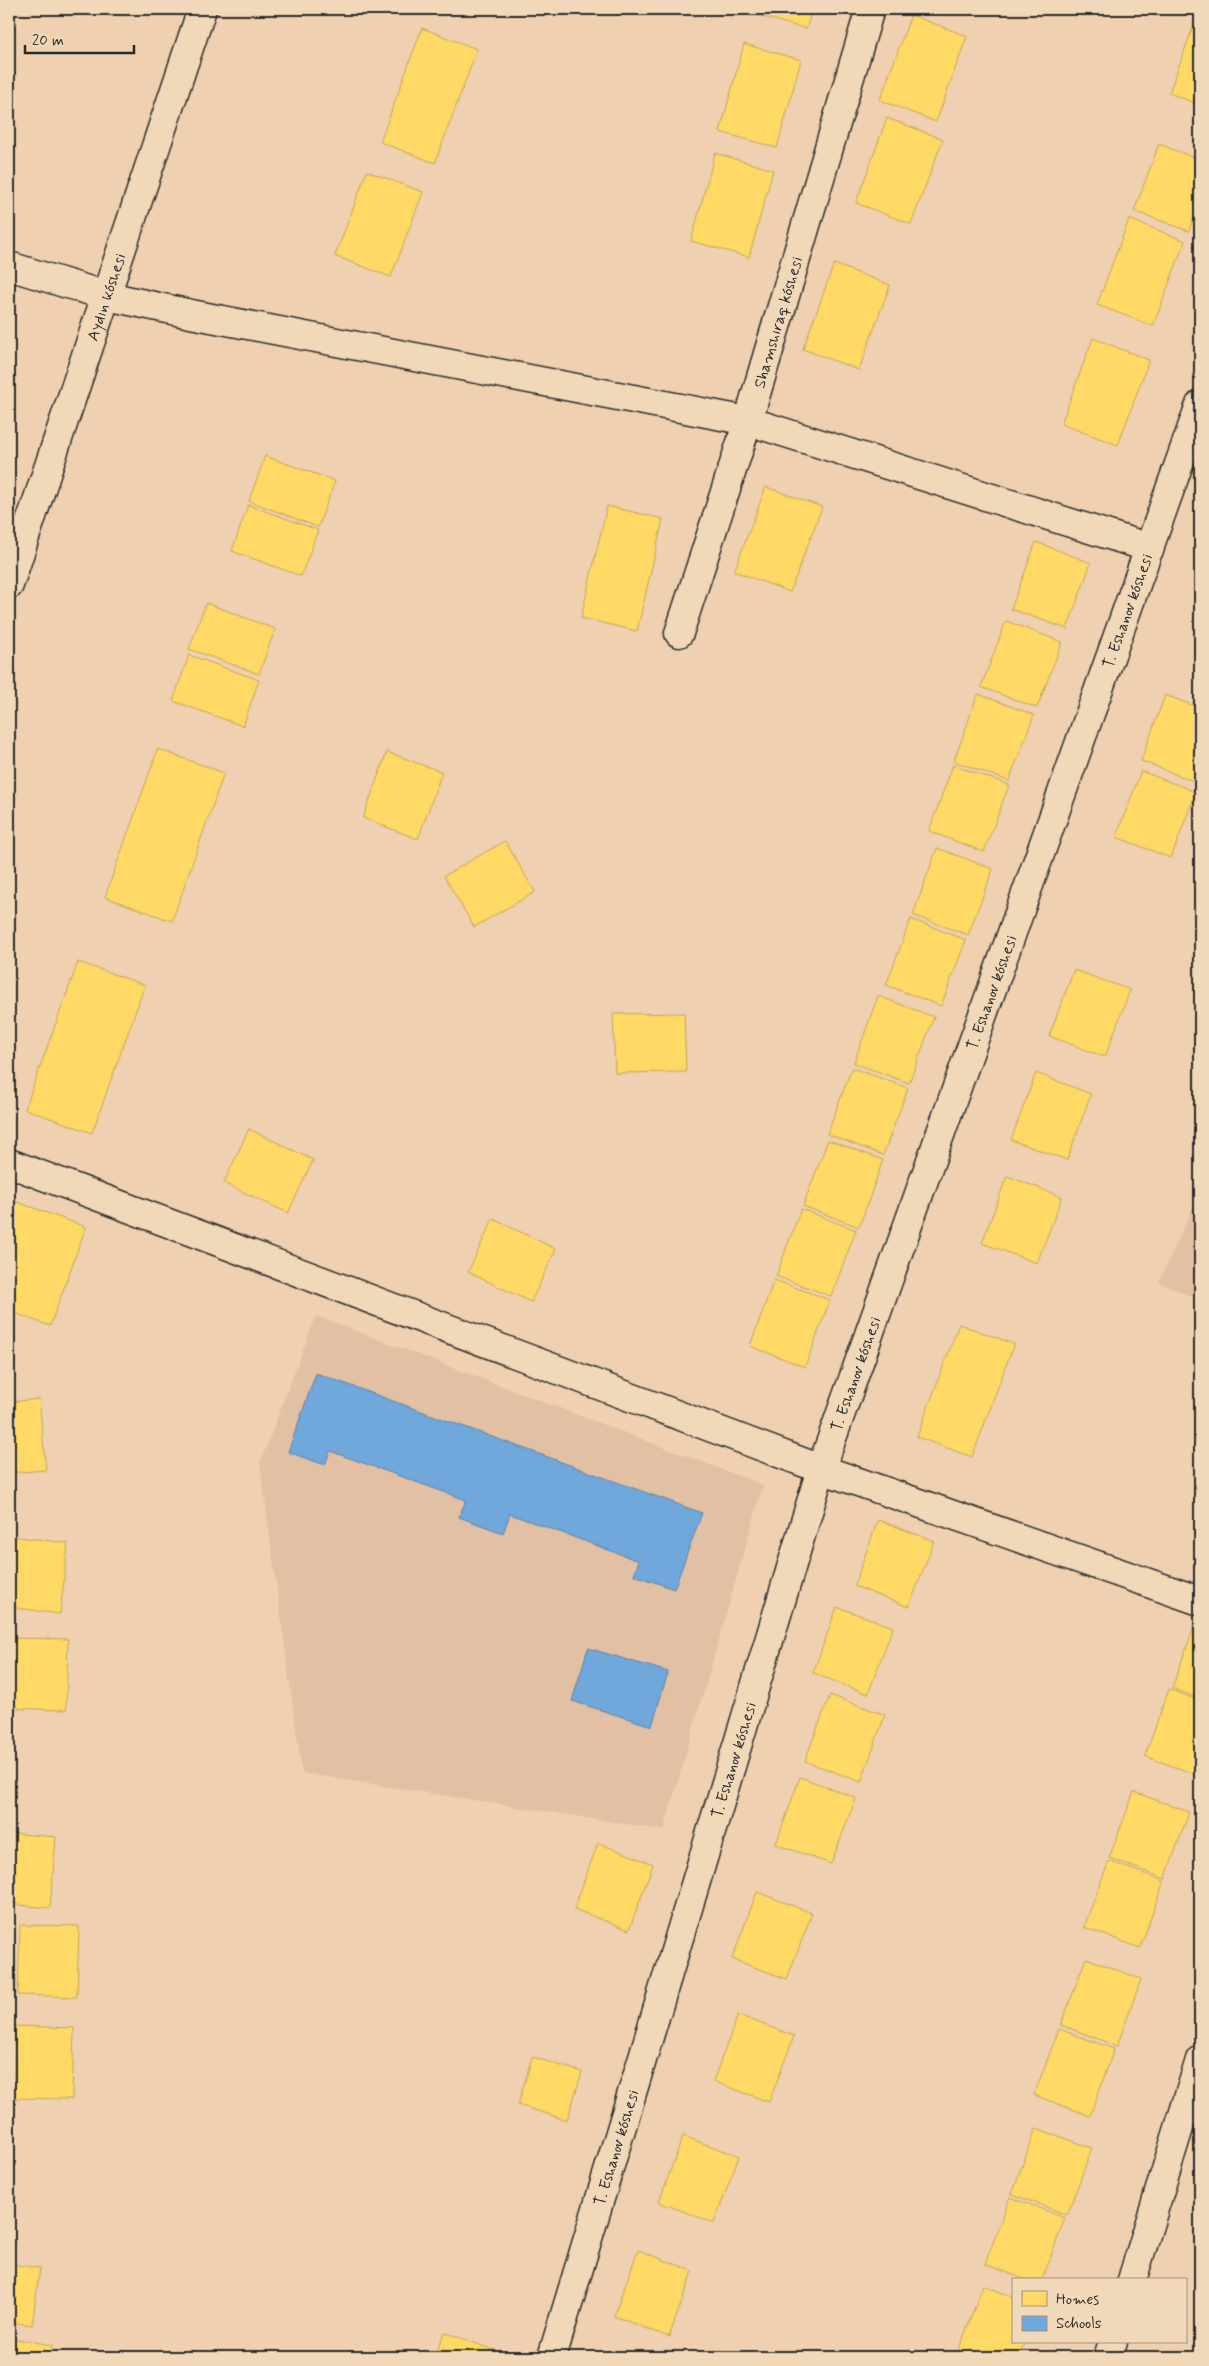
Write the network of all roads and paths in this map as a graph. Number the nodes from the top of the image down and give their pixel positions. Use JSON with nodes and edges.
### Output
{"nodes":[{"id":1,"x":202,"y":9,"type":"edge"},
{"id":2,"x":870,"y":9,"type":"edge"},
{"id":3,"x":9,"y":266,"type":"edge"},
{"id":4,"x":107,"y":296,"type":"junction"},
{"id":5,"x":1200,"y":406,"type":"edge"},
{"id":6,"x":748,"y":422,"type":"junction"},
{"id":7,"x":1150,"y":548,"type":"junction"},
{"id":8,"x":9,"y":585,"type":"edge"},
{"id":9,"x":679,"y":633,"type":"dead end"},
{"id":10,"x":9,"y":1163,"type":"edge"},
{"id":11,"x":821,"y":1469,"type":"junction"},
{"id":12,"x":1200,"y":1601,"type":"edge"},
{"id":13,"x":1200,"y":2060,"type":"edge"},
{"id":14,"x":1133,"y":2278,"type":"edge"},
{"id":15,"x":1112,"y":2344,"type":"edge"},
{"id":16,"x":552,"y":2357,"type":"edge"},
{"id":17,"x":1108,"y":2357,"type":"edge"}],
"edges":[{"from":1,"to":4,"type":"street","name":"Aydın kóshesi"},
{"from":2,"to":6,"type":"street","name":"Shamshıraq kóshesi"},
{"from":3,"to":4,"type":"street"},
{"from":4,"to":6,"type":"street"},
{"from":4,"to":8,"type":"street","name":"Aydın kóshesi"},
{"from":5,"to":7,"type":"street","name":"T. Eshanov kóshesi"},
{"from":6,"to":7,"type":"street"},
{"from":6,"to":9,"type":"street","name":"Shamshıraq kóshesi"},
{"from":7,"to":11,"type":"street","name":"T. Eshanov kóshesi"},
{"from":10,"to":11,"type":"street"},
{"from":11,"to":12,"type":"street"},
{"from":11,"to":16,"type":"street","name":"T. Eshanov kóshesi"},
{"from":13,"to":14,"type":"street"},
{"from":15,"to":17,"type":"street"}]}
